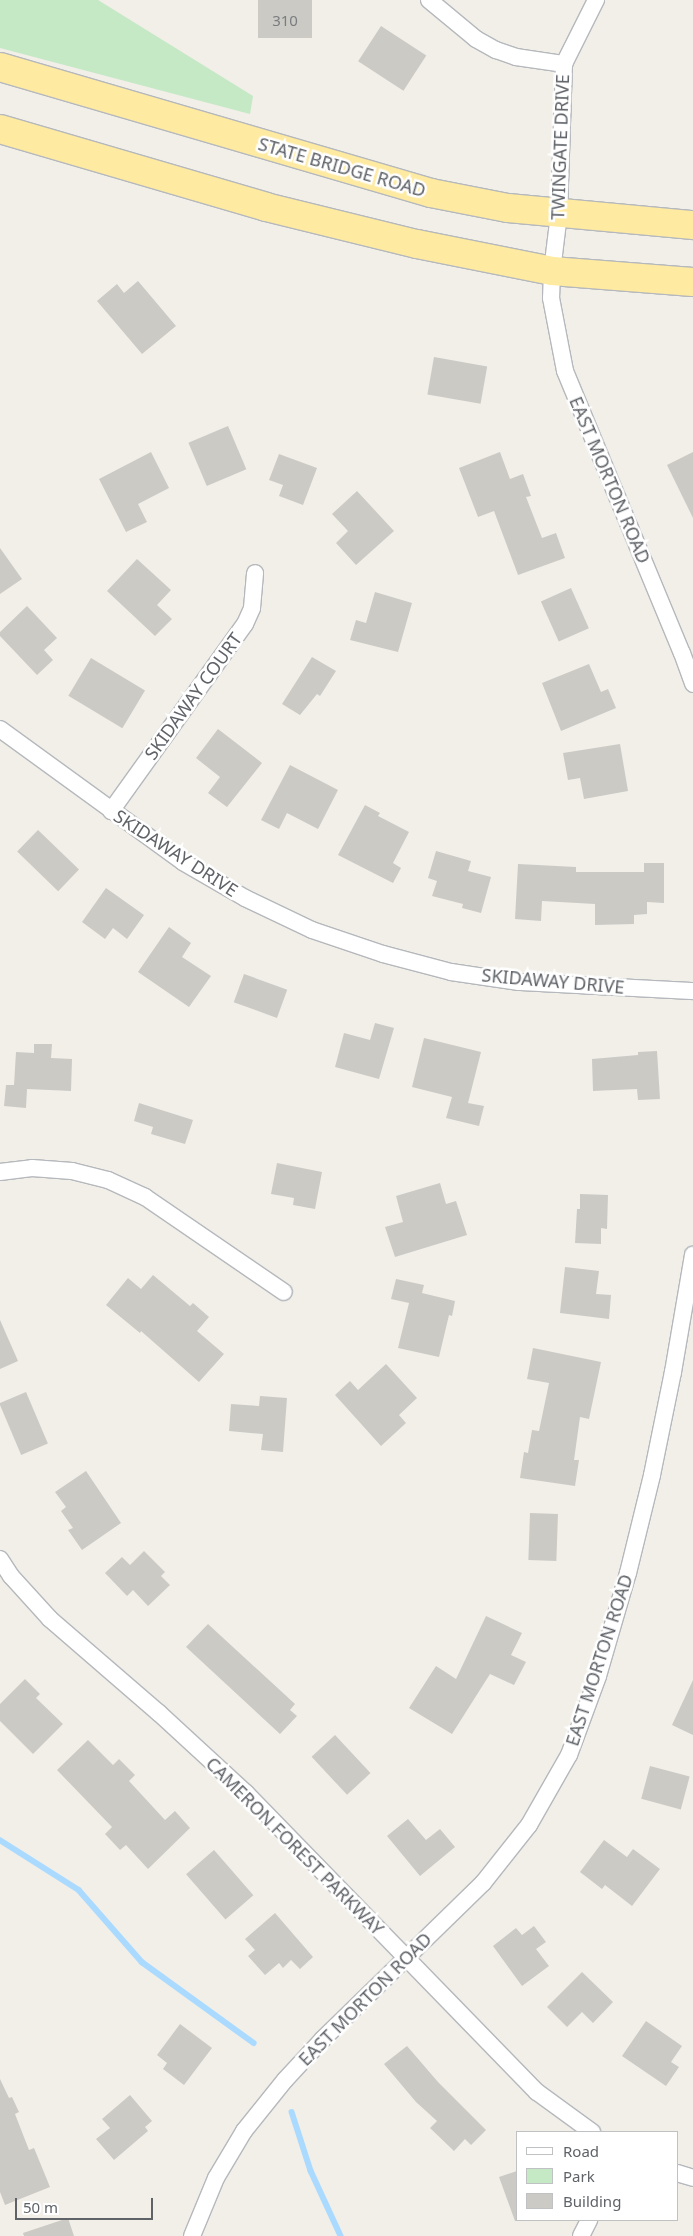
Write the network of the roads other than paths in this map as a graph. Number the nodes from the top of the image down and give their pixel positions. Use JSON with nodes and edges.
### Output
{"nodes":[{"id":1,"x":429,"y":0,"type":"edge"},
{"id":2,"x":596,"y":0,"type":"edge"},
{"id":3,"x":564,"y":64,"type":"junction"},
{"id":4,"x":0,"y":67,"type":"edge"},
{"id":5,"x":0,"y":129,"type":"edge"},
{"id":6,"x":559,"y":214,"type":"junction"},
{"id":7,"x":693,"y":225,"type":"edge"},
{"id":8,"x":552,"y":271,"type":"junction"},
{"id":9,"x":693,"y":282,"type":"edge"},
{"id":10,"x":255,"y":573,"type":"dead end"},
{"id":11,"x":688,"y":649,"type":"edge"},
{"id":12,"x":693,"y":684,"type":"edge"},
{"id":13,"x":0,"y":729,"type":"edge"},
{"id":14,"x":111,"y":811,"type":"junction"},
{"id":15,"x":693,"y":991,"type":"edge"},
{"id":16,"x":0,"y":1172,"type":"edge"},
{"id":17,"x":693,"y":1255,"type":"edge"},
{"id":18,"x":284,"y":1292,"type":"dead end"},
{"id":19,"x":0,"y":1559,"type":"edge"},
{"id":20,"x":406,"y":1958,"type":"junction"},
{"id":21,"x":591,"y":2131,"type":"edge"},
{"id":22,"x":678,"y":2173,"type":"edge"},
{"id":23,"x":693,"y":2178,"type":"edge"},
{"id":24,"x":588,"y":2221,"type":"edge"},
{"id":25,"x":192,"y":2236,"type":"edge"},
{"id":26,"x":580,"y":2236,"type":"edge"}],
"edges":[{"from":1,"to":3,"type":"street"},
{"from":2,"to":3,"type":"street","name":"TWINGATE DRIVE"},
{"from":3,"to":6,"type":"street","name":"TWINGATE DRIVE"},
{"from":4,"to":6,"type":"highway","name":"STATE BRIDGE ROAD"},
{"from":5,"to":8,"type":"highway"},
{"from":6,"to":7,"type":"highway","name":"STATE BRIDGE ROAD"},
{"from":6,"to":8,"type":"street","name":"TWINGATE DRIVE"},
{"from":8,"to":9,"type":"highway"},
{"from":8,"to":11,"type":"street","name":"EAST MORTON ROAD"},
{"from":10,"to":14,"type":"street","name":"SKIDAWAY COURT"},
{"from":11,"to":12,"type":"street","name":"EAST MORTON ROAD"},
{"from":13,"to":14,"type":"street","name":"SKIDAWAY DRIVE"},
{"from":14,"to":15,"type":"street","name":"SKIDAWAY DRIVE"},
{"from":16,"to":18,"type":"street"},
{"from":17,"to":20,"type":"street","name":"EAST MORTON ROAD"},
{"from":19,"to":20,"type":"street","name":"CAMERON FOREST PARKWAY"},
{"from":20,"to":21,"type":"street","name":"CAMERON FOREST PARKWAY"},
{"from":20,"to":25,"type":"street","name":"EAST MORTON ROAD"},
{"from":22,"to":23,"type":"street"},
{"from":24,"to":26,"type":"street"}]}
